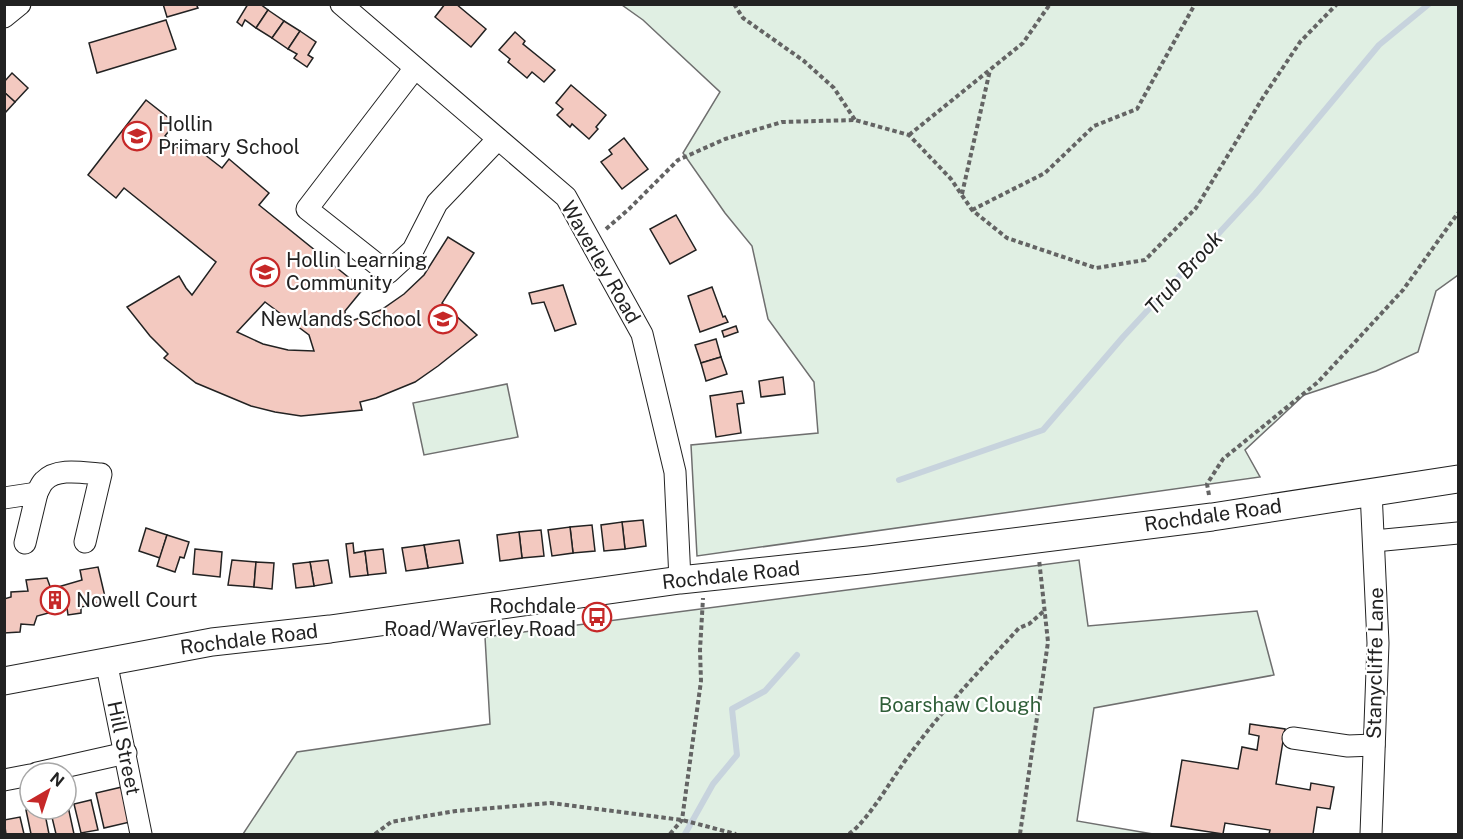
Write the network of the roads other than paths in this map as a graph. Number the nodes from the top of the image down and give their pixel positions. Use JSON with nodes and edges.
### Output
{"nodes":[{"id":1,"x":20,"y":4,"type":"edge"},
{"id":2,"x":341,"y":4,"type":"edge"},
{"id":3,"x":4,"y":17,"type":"edge"},
{"id":4,"x":415,"y":68,"type":"junction"},
{"id":5,"x":498,"y":139,"type":"junction"},
{"id":6,"x":1458,"y":479,"type":"edge"},
{"id":7,"x":1371,"y":491,"type":"junction"},
{"id":8,"x":37,"y":493,"type":"junction"},
{"id":9,"x":4,"y":498,"type":"edge"},
{"id":10,"x":1458,"y":533,"type":"edge"},
{"id":11,"x":1374,"y":541,"type":"junction"},
{"id":12,"x":86,"y":542,"type":"dead end"},
{"id":13,"x":25,"y":543,"type":"dead end"},
{"id":14,"x":692,"y":580,"type":"junction"},
{"id":15,"x":106,"y":661,"type":"junction"},
{"id":16,"x":4,"y":681,"type":"edge"},
{"id":17,"x":1293,"y":738,"type":"dead end"},
{"id":18,"x":1374,"y":745,"type":"junction"},
{"id":19,"x":126,"y":753,"type":"junction"},
{"id":20,"x":78,"y":764,"type":"edge"},
{"id":21,"x":141,"y":834,"type":"edge"},
{"id":22,"x":1371,"y":834,"type":"edge"}],
"edges":[{"from":1,"to":3,"type":"street"},
{"from":2,"to":4,"type":"street","name":"Waverley Road"},
{"from":4,"to":5,"type":"street","name":"Waverley Road"},
{"from":4,"to":5,"type":"street"},
{"from":5,"to":14,"type":"street","name":"Waverley Road"},
{"from":6,"to":7,"type":"main road","name":"Rochdale Road"},
{"from":7,"to":11,"type":"street","name":"Stanycliffe Lane"},
{"from":7,"to":14,"type":"main road","name":"Rochdale Road"},
{"from":8,"to":9,"type":"street"},
{"from":8,"to":12,"type":"street"},
{"from":8,"to":13,"type":"street"},
{"from":10,"to":11,"type":"street"},
{"from":11,"to":18,"type":"street","name":"Stanycliffe Lane"},
{"from":14,"to":15,"type":"main road","name":"Rochdale Road"},
{"from":15,"to":16,"type":"main road","name":"Rochdale Road"},
{"from":15,"to":19,"type":"street","name":"Hill Street"},
{"from":17,"to":18,"type":"street"},
{"from":18,"to":22,"type":"street","name":"Stanycliffe Lane"},
{"from":19,"to":20,"type":"street"},
{"from":19,"to":21,"type":"street","name":"Hill Street"}]}
